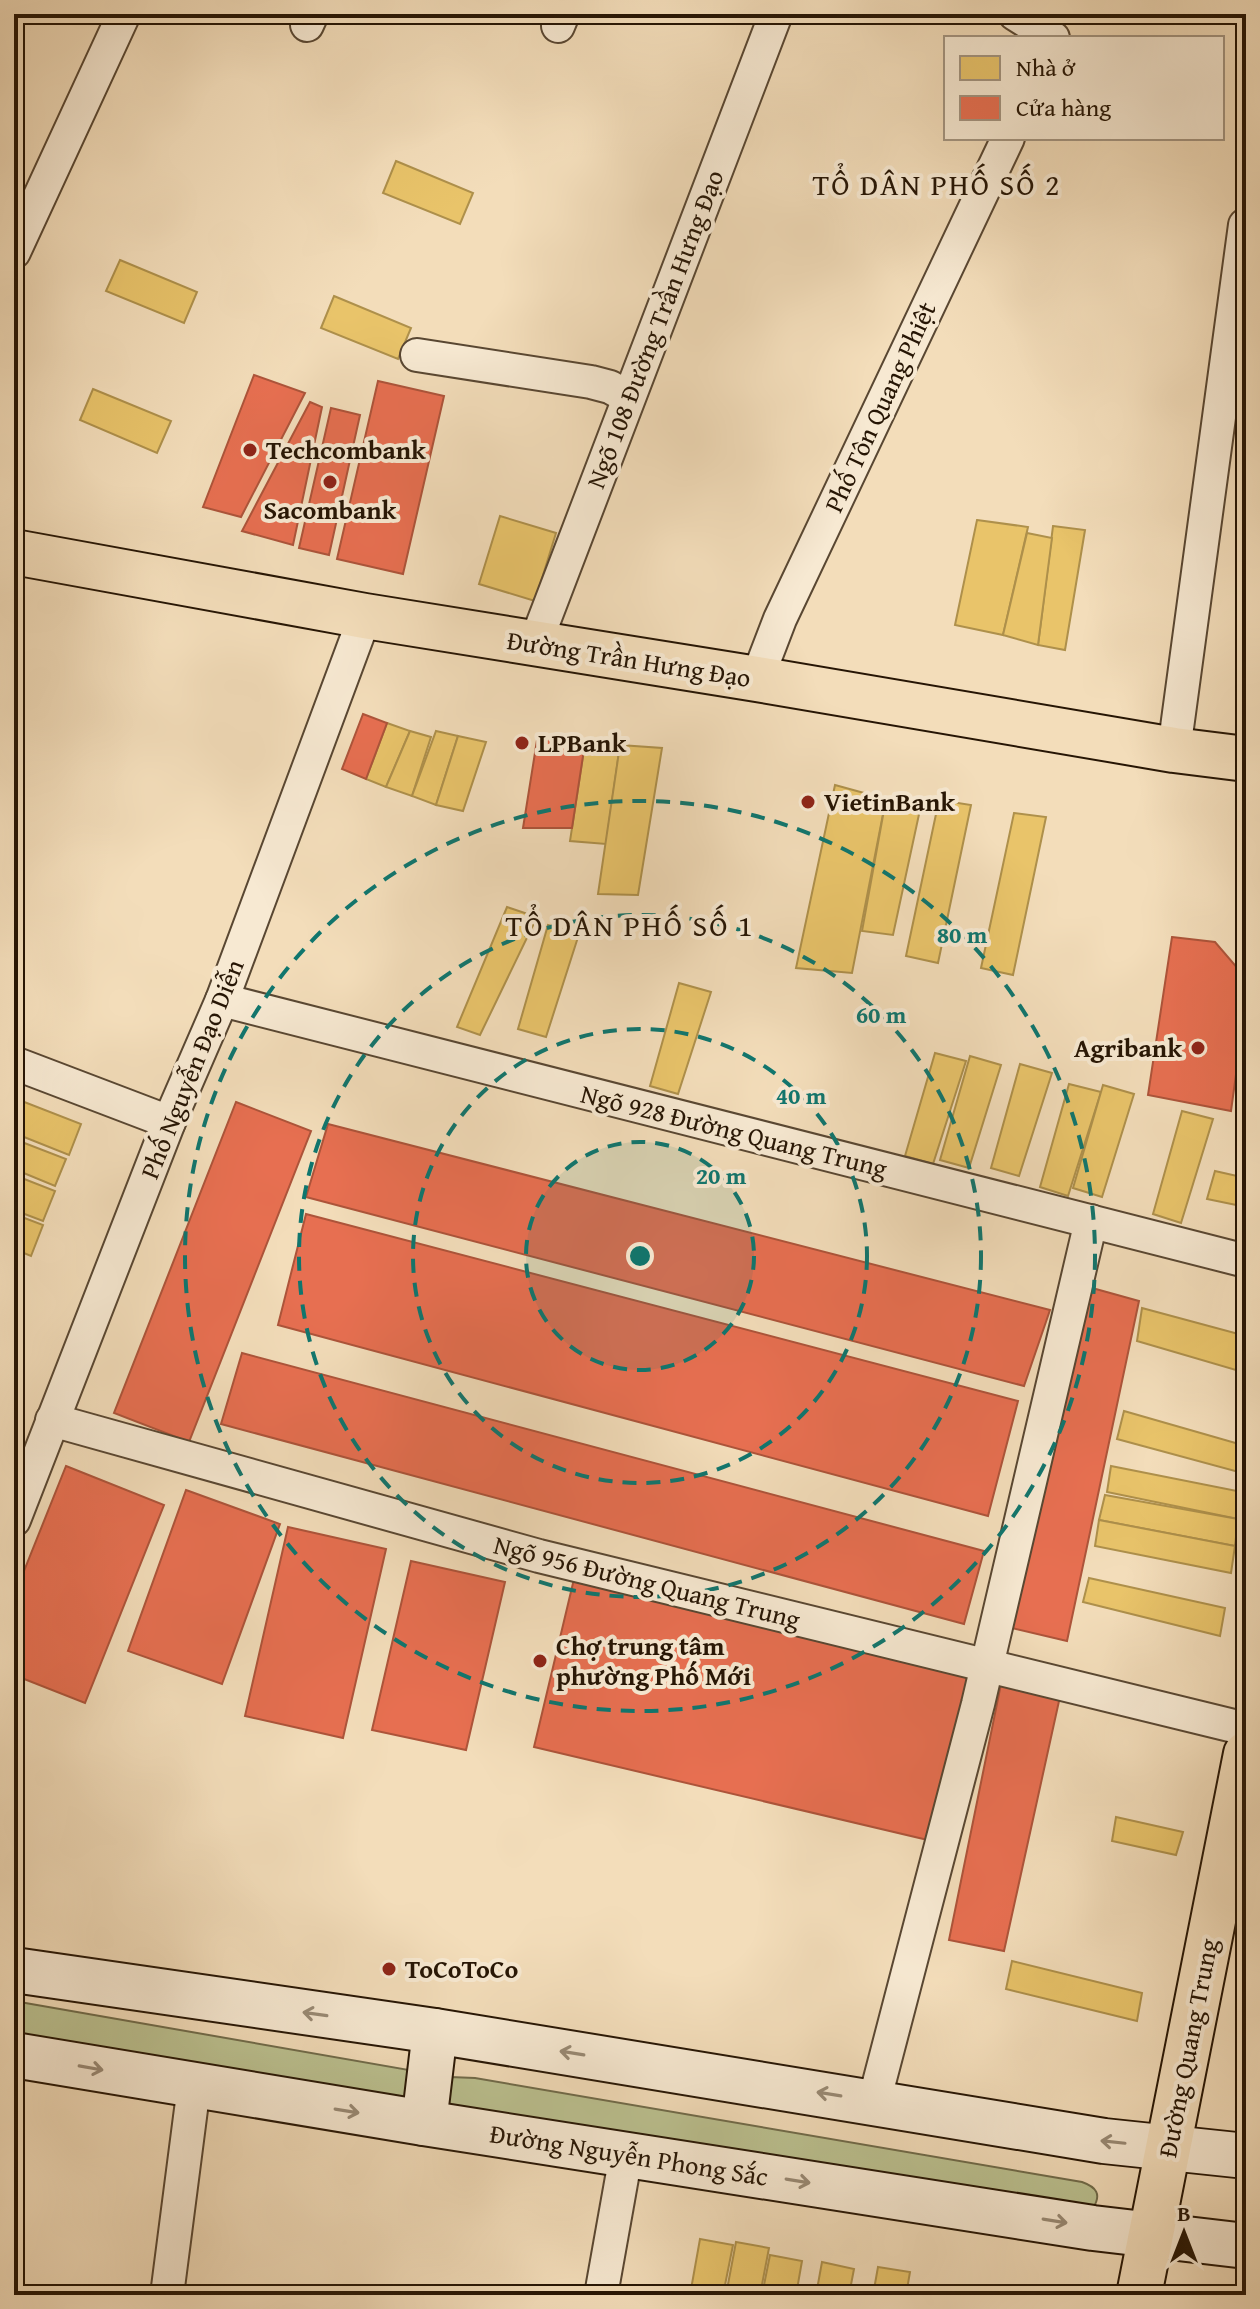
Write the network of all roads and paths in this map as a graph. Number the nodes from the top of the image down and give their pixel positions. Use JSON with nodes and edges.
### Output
{"nodes":[{"id":1,"x":124,"y":14,"type":"edge"},
{"id":2,"x":776,"y":14,"type":"edge"},
{"id":3,"x":1015,"y":14,"type":"edge"},
{"id":4,"x":1066,"y":14,"type":"edge"},
{"id":5,"x":1051,"y":36,"type":"edge"},
{"id":6,"x":1055,"y":36,"type":"edge"},
{"id":7,"x":1007,"y":140,"type":"edge"},
{"id":8,"x":1245,"y":225,"type":"edge"},
{"id":9,"x":14,"y":252,"type":"edge"},
{"id":10,"x":417,"y":355,"type":"dead end"},
{"id":11,"x":628,"y":397,"type":"junction"},
{"id":12,"x":14,"y":552,"type":"edge"},
{"id":13,"x":365,"y":616,"type":"junction"},
{"id":14,"x":535,"y":644,"type":"junction"},
{"id":15,"x":757,"y":679,"type":"junction"},
{"id":16,"x":1174,"y":750,"type":"junction"},
{"id":17,"x":1246,"y":759,"type":"edge"},
{"id":18,"x":222,"y":1000,"type":"junction"},
{"id":19,"x":14,"y":1063,"type":"edge"},
{"id":20,"x":169,"y":1122,"type":"junction"},
{"id":21,"x":1091,"y":1221,"type":"junction"},
{"id":22,"x":1246,"y":1261,"type":"edge"},
{"id":23,"x":52,"y":1420,"type":"junction"},
{"id":24,"x":14,"y":1520,"type":"edge"},
{"id":25,"x":987,"y":1666,"type":"junction"},
{"id":26,"x":1246,"y":1729,"type":"edge"},
{"id":27,"x":1246,"y":1754,"type":"edge"},
{"id":28,"x":14,"y":1970,"type":"edge"},
{"id":29,"x":435,"y":2031,"type":"junction"},
{"id":30,"x":14,"y":2055,"type":"edge"},
{"id":31,"x":194,"y":2086,"type":"junction"},
{"id":32,"x":874,"y":2102,"type":"junction"},
{"id":33,"x":424,"y":2123,"type":"junction"},
{"id":34,"x":1168,"y":2148,"type":"junction"},
{"id":35,"x":626,"y":2155,"type":"junction"},
{"id":36,"x":1246,"y":2156,"type":"edge"},
{"id":37,"x":1153,"y":2234,"type":"junction"},
{"id":38,"x":1246,"y":2246,"type":"edge"},
{"id":39,"x":167,"y":2295,"type":"edge"},
{"id":40,"x":601,"y":2295,"type":"edge"},
{"id":41,"x":1139,"y":2295,"type":"edge"}],
"edges":[{"from":1,"to":9,"type":"street"},
{"from":2,"to":11,"type":"street","name":"Ngõ 108 Đường Trần Hưng Đạo"},
{"from":3,"to":5,"type":"street"},
{"from":4,"to":6,"type":"street"},
{"from":7,"to":15,"type":"street","name":"Phố Tôn Quang Phiệt"},
{"from":8,"to":16,"type":"street"},
{"from":10,"to":11,"type":"street"},
{"from":11,"to":14,"type":"street","name":"Ngõ 108 Đường Trần Hưng Đạo"},
{"from":12,"to":13,"type":"main road","name":"Đường Trần Hưng Đạo"},
{"from":13,"to":14,"type":"main road","name":"Đường Trần Hưng Đạo"},
{"from":13,"to":18,"type":"street","name":"Phố Nguyễn Đạo Diễn"},
{"from":14,"to":15,"type":"main road","name":"Đường Trần Hưng Đạo"},
{"from":15,"to":16,"type":"main road","name":"Đường Trần Hưng Đạo"},
{"from":16,"to":17,"type":"main road","name":"Đường Trần Hưng Đạo"},
{"from":18,"to":20,"type":"street","name":"Phố Nguyễn Đạo Diễn"},
{"from":18,"to":21,"type":"street","name":"Ngõ 928 Đường Quang Trung"},
{"from":19,"to":20,"type":"street"},
{"from":20,"to":23,"type":"street","name":"Phố Nguyễn Đạo Diễn"},
{"from":21,"to":22,"type":"street","name":"Ngõ 928 Đường Quang Trung"},
{"from":21,"to":25,"type":"street"},
{"from":23,"to":24,"type":"street","name":"Phố Nguyễn Đạo Diễn"},
{"from":23,"to":25,"type":"street","name":"Ngõ 956 Đường Quang Trung"},
{"from":25,"to":26,"type":"street","name":"Ngõ 956 Đường Quang Trung"},
{"from":25,"to":32,"type":"street"},
{"from":27,"to":34,"type":"main road","name":"Đường Quang Trung"},
{"from":29,"to":28,"type":"main road","one_way":true},
{"from":32,"to":29,"type":"main road","one_way":true},
{"from":29,"to":33,"type":"main road"},
{"from":30,"to":31,"type":"main road","name":"Đường Nguyễn Phong Sắc","one_way":true},
{"from":31,"to":33,"type":"main road","name":"Đường Nguyễn Phong Sắc","one_way":true},
{"from":31,"to":39,"type":"street"},
{"from":34,"to":32,"type":"main road","one_way":true},
{"from":33,"to":35,"type":"main road","name":"Đường Nguyễn Phong Sắc"},
{"from":34,"to":36,"type":"main road"},
{"from":34,"to":37,"type":"main road","name":"Đường Quang Trung"},
{"from":35,"to":37,"type":"main road","name":"Đường Nguyễn Phong Sắc","one_way":true},
{"from":35,"to":40,"type":"street"},
{"from":37,"to":38,"type":"main road","name":"Đường Nguyễn Phong Sắc"},
{"from":37,"to":41,"type":"main road","name":"Đường Quang Trung"}]}
